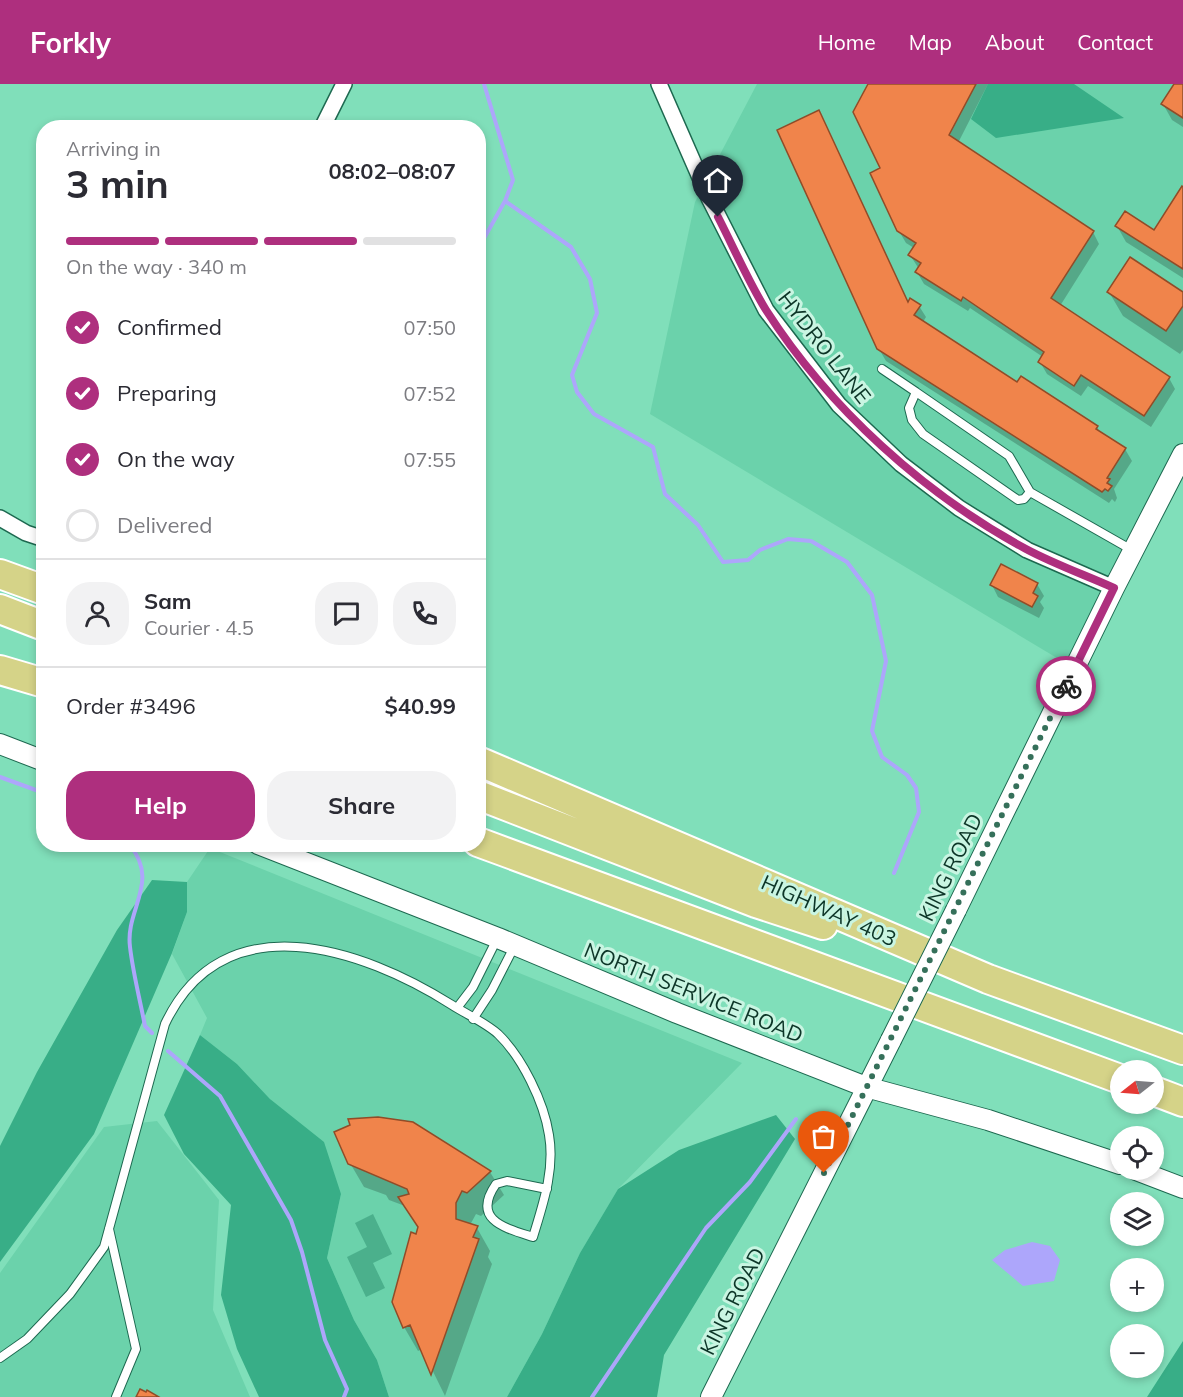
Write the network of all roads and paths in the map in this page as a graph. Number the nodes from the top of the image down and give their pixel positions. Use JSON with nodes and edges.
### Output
{"nodes":[{"id":1,"x":344,"y":84,"type":"edge"},
{"id":2,"x":659,"y":84,"type":"edge"},
{"id":3,"x":326,"y":120,"type":"edge"},
{"id":4,"x":882,"y":369,"type":"dead end"},
{"id":5,"x":916,"y":392,"type":"junction"},
{"id":6,"x":1183,"y":454,"type":"edge"},
{"id":7,"x":1030,"y":492,"type":"junction"},
{"id":8,"x":0,"y":518,"type":"edge"},
{"id":9,"x":36,"y":536,"type":"edge"},
{"id":10,"x":1133,"y":551,"type":"junction"},
{"id":11,"x":0,"y":574,"type":"edge"},
{"id":12,"x":36,"y":587,"type":"edge"},
{"id":13,"x":1114,"y":588,"type":"junction"},
{"id":14,"x":0,"y":609,"type":"edge"},
{"id":15,"x":36,"y":623,"type":"edge"},
{"id":16,"x":0,"y":670,"type":"edge"},
{"id":17,"x":36,"y":681,"type":"edge"},
{"id":18,"x":0,"y":744,"type":"edge"},
{"id":19,"x":36,"y":758,"type":"edge"},
{"id":20,"x":486,"y":764,"type":"edge"},
{"id":21,"x":486,"y":798,"type":"edge"},
{"id":22,"x":486,"y":845,"type":"edge"},
{"id":23,"x":279,"y":852,"type":"edge"},
{"id":24,"x":507,"y":941,"type":"junction"},
{"id":25,"x":988,"y":979,"type":"junction"},
{"id":26,"x":457,"y":1008,"type":"junction"},
{"id":27,"x":473,"y":1019,"type":"junction"},
{"id":28,"x":1183,"y":1050,"type":"edge"},
{"id":29,"x":1110,"y":1075,"type":"edge"},
{"id":30,"x":866,"y":1087,"type":"junction"},
{"id":31,"x":1164,"y":1095,"type":"edge"},
{"id":32,"x":1183,"y":1102,"type":"edge"},
{"id":33,"x":1110,"y":1161,"type":"edge"},
{"id":34,"x":1162,"y":1180,"type":"edge"},
{"id":35,"x":1183,"y":1188,"type":"edge"},
{"id":36,"x":547,"y":1189,"type":"junction"},
{"id":37,"x":109,"y":1228,"type":"junction"},
{"id":38,"x":0,"y":1358,"type":"edge"},
{"id":39,"x":116,"y":1397,"type":"edge"},
{"id":40,"x":711,"y":1397,"type":"edge"}],
"edges":[{"from":1,"to":3,"type":"street"},
{"from":2,"to":13,"type":"street","name":"HYDRO LANE"},
{"from":4,"to":5,"type":"lane"},
{"from":5,"to":7,"type":"lane"},
{"from":5,"to":7,"type":"lane"},
{"from":6,"to":10,"type":"street","name":"KING ROAD"},
{"from":7,"to":10,"type":"lane"},
{"from":8,"to":9,"type":"street"},
{"from":10,"to":13,"type":"street","name":"KING ROAD"},
{"from":11,"to":12,"type":"highway"},
{"from":13,"to":30,"type":"street","name":"KING ROAD","bridge":true},
{"from":14,"to":15,"type":"highway"},
{"from":16,"to":17,"type":"highway"},
{"from":18,"to":19,"type":"street"},
{"from":20,"to":25,"type":"highway","name":"HIGHWAY 403"},
{"from":21,"to":25,"type":"highway"},
{"from":22,"to":29,"type":"highway"},
{"from":23,"to":24,"type":"street","name":"NORTH SERVICE ROAD"},
{"from":24,"to":26,"type":"lane"},
{"from":24,"to":27,"type":"lane"},
{"from":24,"to":30,"type":"street","name":"NORTH SERVICE ROAD"},
{"from":25,"to":28,"type":"highway","name":"HIGHWAY 403"},
{"from":26,"to":27,"type":"lane"},
{"from":26,"to":37,"type":"lane"},
{"from":27,"to":36,"type":"lane"},
{"from":30,"to":33,"type":"street","name":"NORTH SERVICE ROAD"},
{"from":30,"to":40,"type":"street","name":"KING ROAD"},
{"from":31,"to":32,"type":"highway"},
{"from":34,"to":35,"type":"street"},
{"from":36,"to":36,"type":"lane"},
{"from":37,"to":38,"type":"lane"},
{"from":37,"to":39,"type":"lane"}]}
